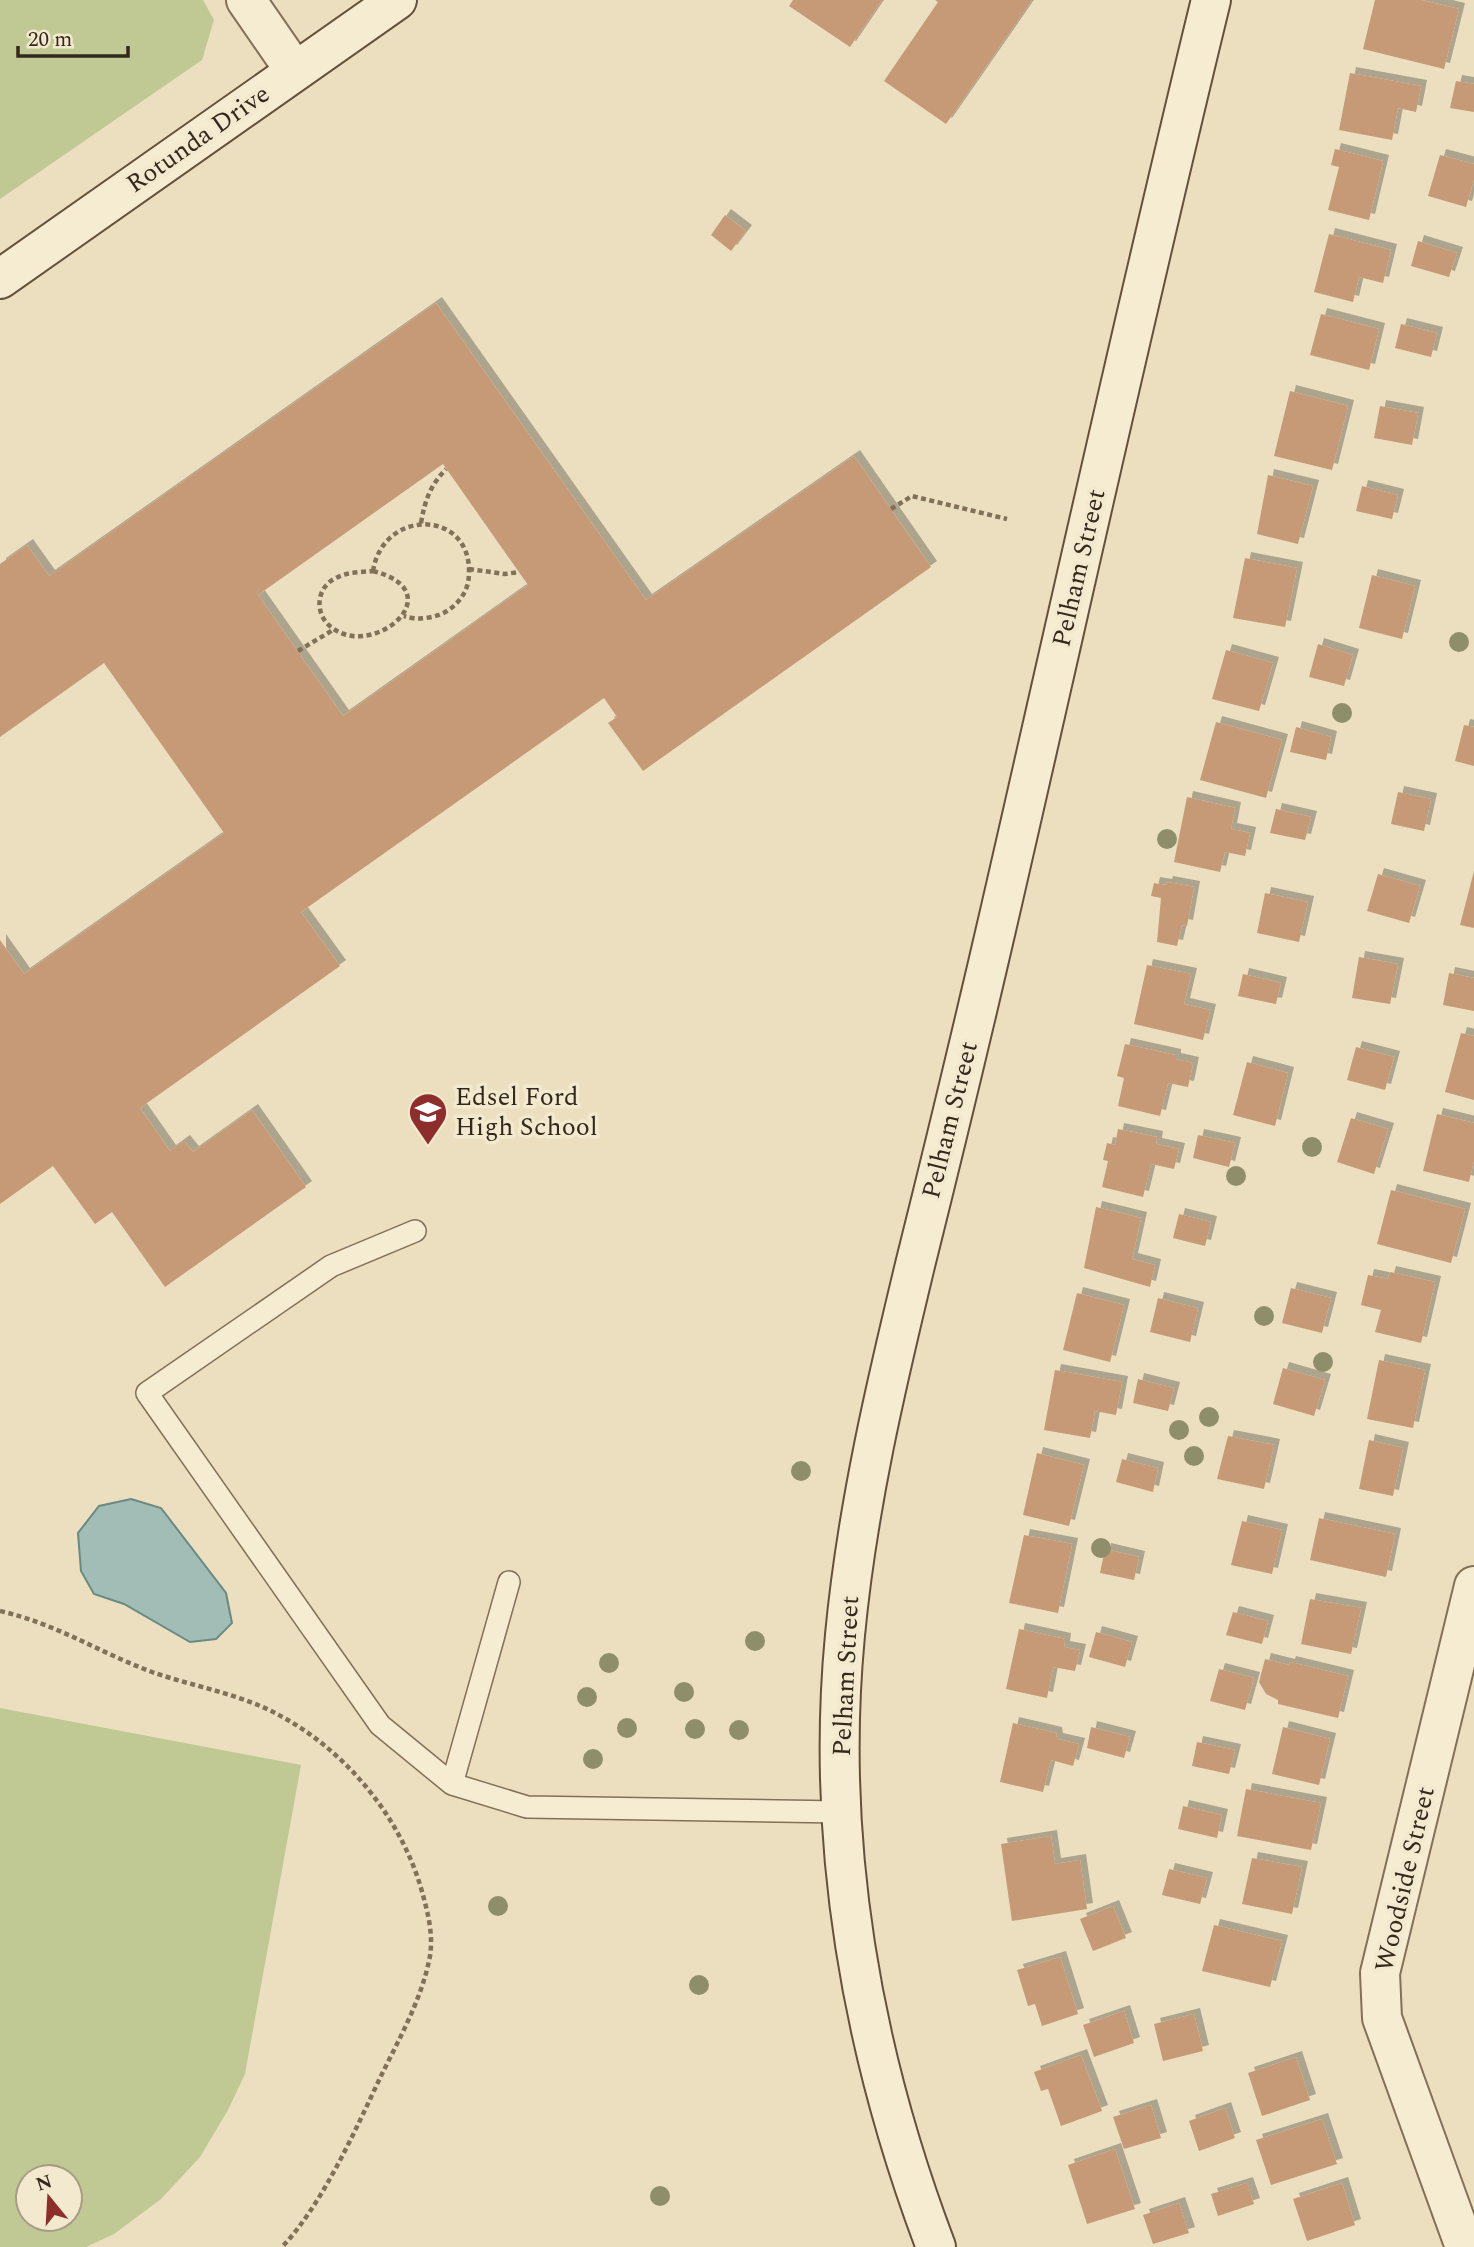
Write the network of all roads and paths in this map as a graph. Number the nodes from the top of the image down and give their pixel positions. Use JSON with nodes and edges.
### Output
{"nodes":[{"id":1,"x":246,"y":0,"type":"edge"},
{"id":2,"x":397,"y":0,"type":"edge"},
{"id":3,"x":1211,"y":0,"type":"edge"},
{"id":4,"x":295,"y":71,"type":"junction"},
{"id":5,"x":0,"y":279,"type":"edge"},
{"id":6,"x":446,"y":469,"type":"dead end"},
{"id":7,"x":891,"y":509,"type":"dead end"},
{"id":8,"x":1007,"y":519,"type":"dead end"},
{"id":9,"x":421,"y":523,"type":"junction"},
{"id":10,"x":470,"y":569,"type":"junction"},
{"id":11,"x":373,"y":571,"type":"junction"},
{"id":12,"x":519,"y":572,"type":"dead end"},
{"id":13,"x":403,"y":616,"type":"junction"},
{"id":14,"x":333,"y":630,"type":"junction"},
{"id":15,"x":298,"y":651,"type":"dead end"},
{"id":16,"x":415,"y":1231,"type":"dead end"},
{"id":17,"x":509,"y":1582,"type":"dead end"},
{"id":18,"x":1474,"y":1586,"type":"edge"},
{"id":19,"x":0,"y":1611,"type":"edge"},
{"id":20,"x":452,"y":1784,"type":"junction"},
{"id":21,"x":842,"y":1812,"type":"junction"},
{"id":22,"x":282,"y":2247,"type":"edge"},
{"id":23,"x":936,"y":2247,"type":"edge"},
{"id":24,"x":1465,"y":2247,"type":"edge"}],
"edges":[{"from":1,"to":4,"type":"street"},
{"from":2,"to":4,"type":"street","name":"Rotunda Drive"},
{"from":3,"to":21,"type":"street","name":"Pelham Street"},
{"from":4,"to":5,"type":"street","name":"Rotunda Drive"},
{"from":6,"to":9,"type":"path"},
{"from":7,"to":8,"type":"path"},
{"from":9,"to":10,"type":"path"},
{"from":9,"to":11,"type":"path"},
{"from":10,"to":12,"type":"path"},
{"from":10,"to":13,"type":"path"},
{"from":11,"to":13,"type":"path"},
{"from":11,"to":14,"type":"path"},
{"from":13,"to":14,"type":"path"},
{"from":14,"to":15,"type":"path"},
{"from":16,"to":20,"type":"lane"},
{"from":17,"to":20,"type":"lane"},
{"from":18,"to":24,"type":"street","name":"Woodside Street"},
{"from":19,"to":22,"type":"path"},
{"from":20,"to":21,"type":"lane"},
{"from":21,"to":23,"type":"street","name":"Pelham Street"}]}
